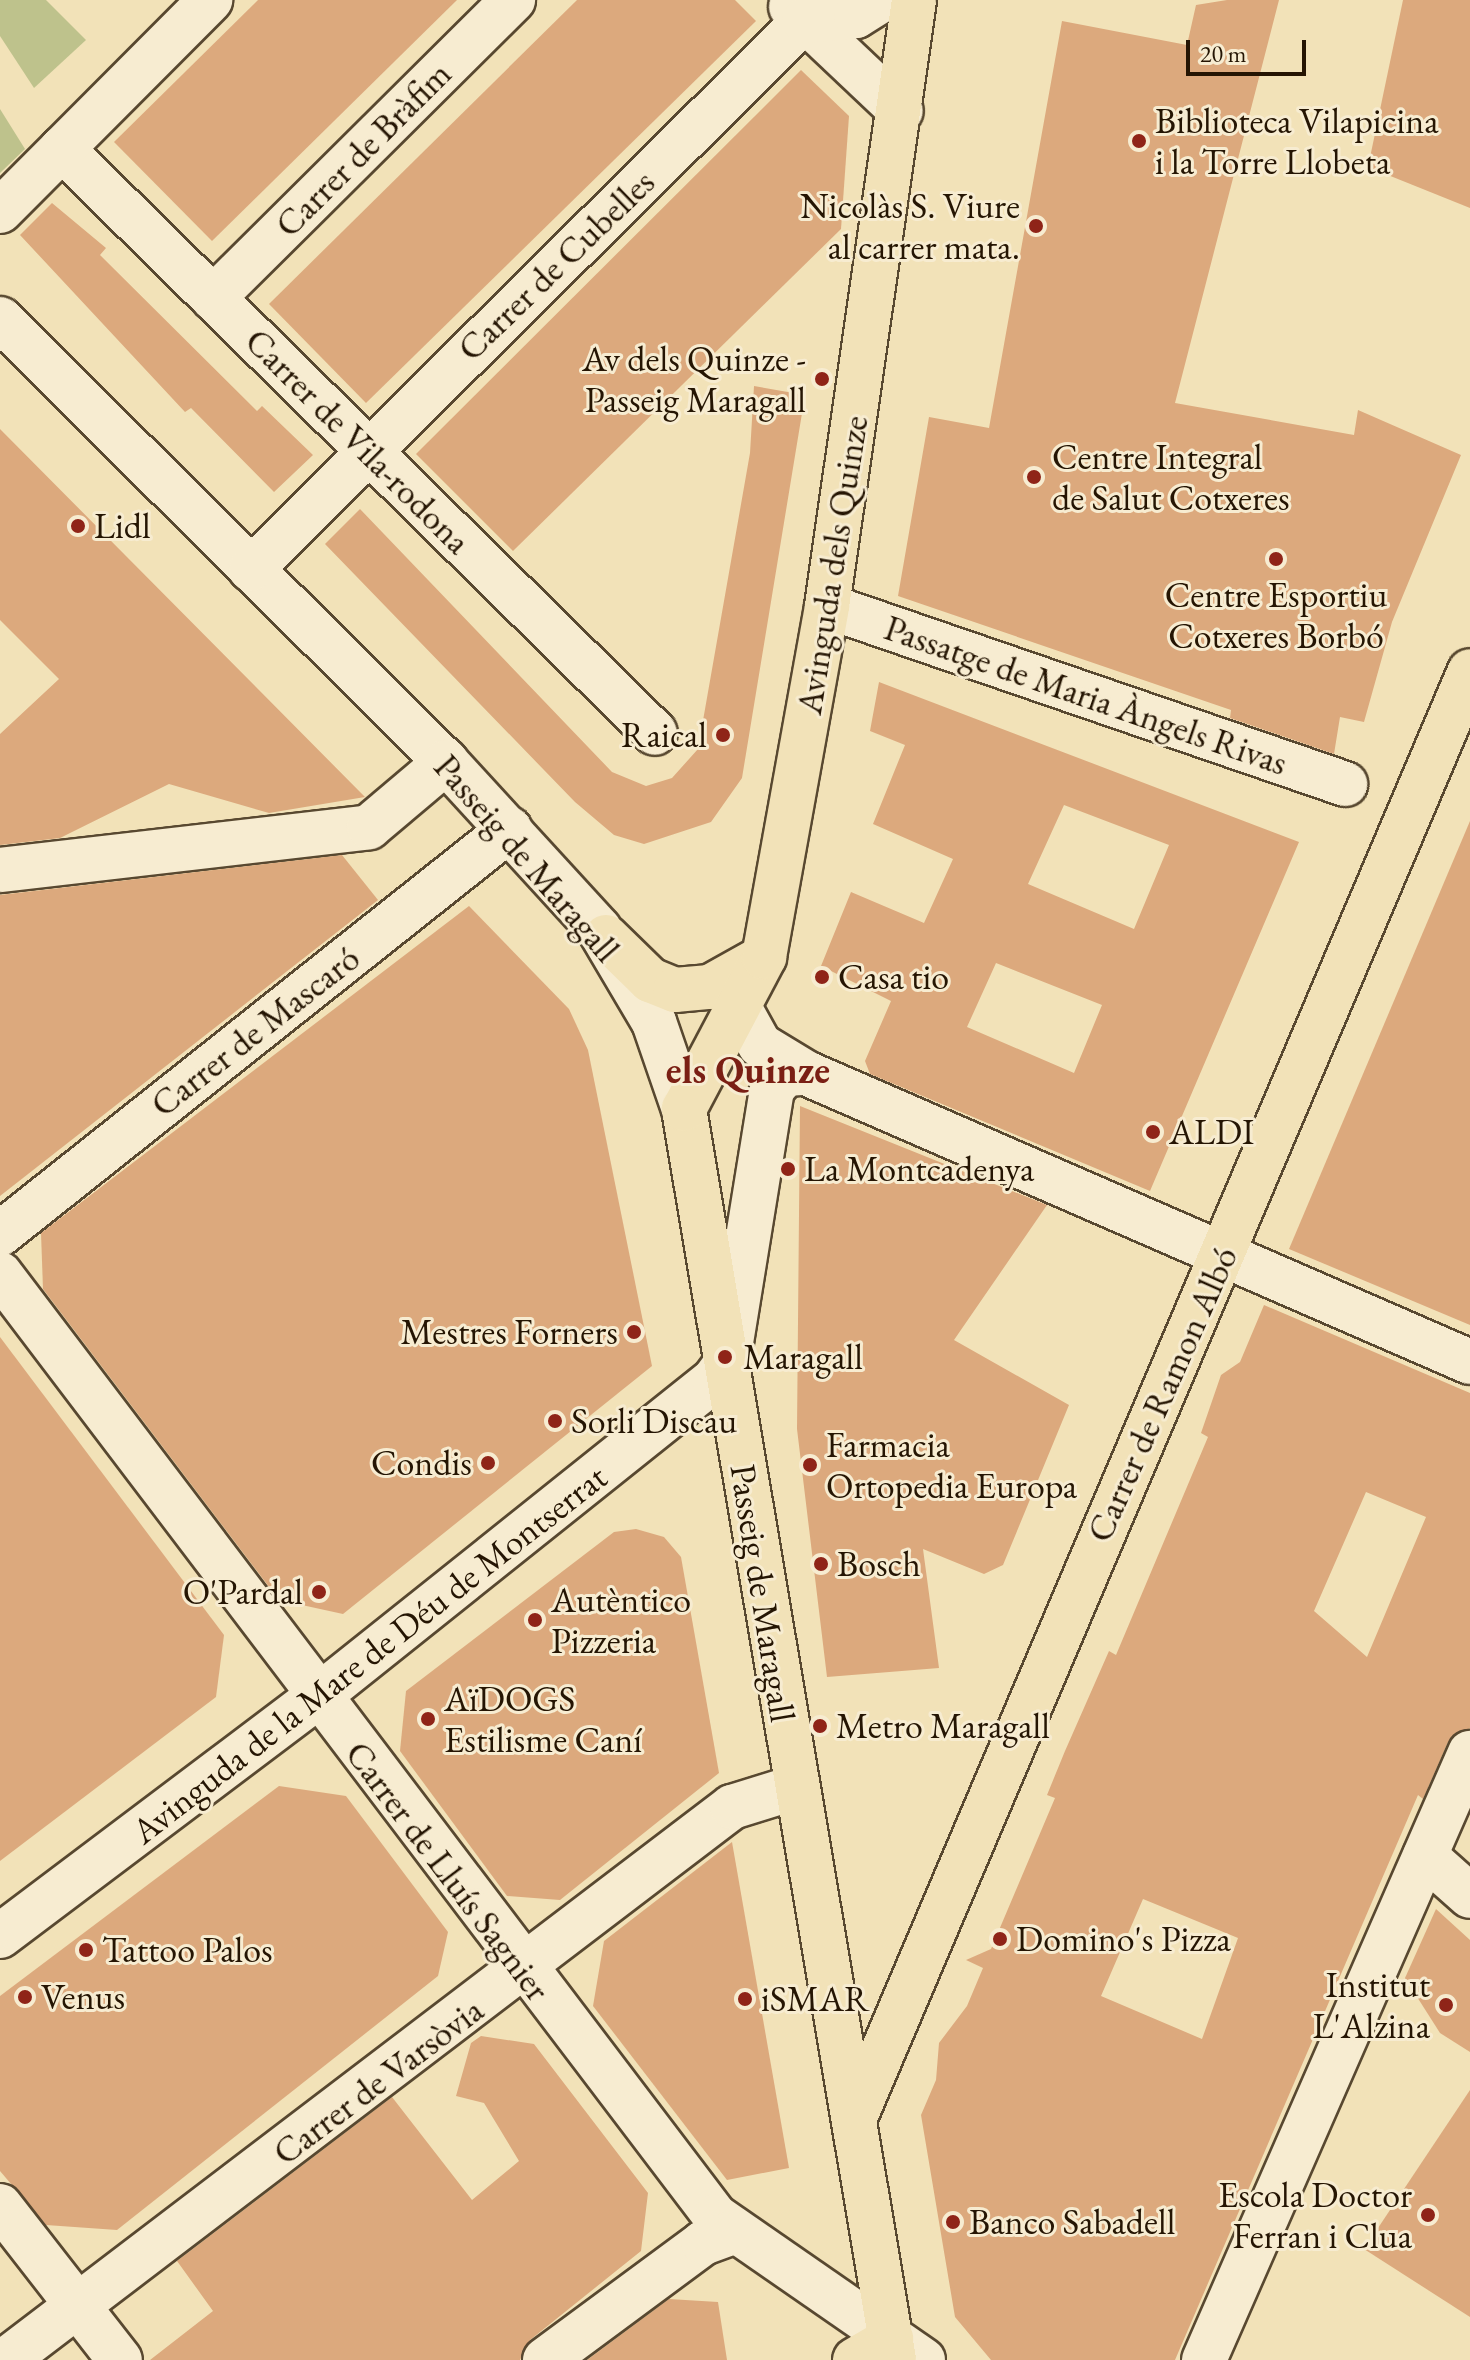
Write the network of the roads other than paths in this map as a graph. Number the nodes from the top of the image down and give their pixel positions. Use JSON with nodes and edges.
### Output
{"nodes":[{"id":1,"x":210,"y":0,"type":"edge"},
{"id":2,"x":513,"y":0,"type":"edge"},
{"id":3,"x":882,"y":0,"type":"edge"},
{"id":4,"x":914,"y":0,"type":"edge"},
{"id":5,"x":794,"y":11,"type":"edge"},
{"id":6,"x":901,"y":111,"type":"junction"},
{"id":7,"x":62,"y":149,"type":"junction"},
{"id":8,"x":0,"y":211,"type":"edge"},
{"id":9,"x":213,"y":298,"type":"junction"},
{"id":10,"x":0,"y":319,"type":"edge"},
{"id":11,"x":367,"y":451,"type":"junction"},
{"id":12,"x":251,"y":569,"type":"junction"},
{"id":13,"x":827,"y":606,"type":"junction"},
{"id":14,"x":1470,"y":671,"type":"edge"},
{"id":15,"x":655,"y":733,"type":"dead end"},
{"id":16,"x":446,"y":762,"type":"junction"},
{"id":17,"x":1345,"y":784,"type":"dead end"},
{"id":18,"x":510,"y":829,"type":"junction"},
{"id":19,"x":0,"y":870,"type":"edge"},
{"id":20,"x":606,"y":937,"type":"junction"},
{"id":21,"x":764,"y":957,"type":"junction"},
{"id":22,"x":741,"y":1011,"type":"junction"},
{"id":23,"x":806,"y":1073,"type":"junction"},
{"id":24,"x":684,"y":1109,"type":"junction"},
{"id":25,"x":0,"y":1234,"type":"edge"},
{"id":26,"x":1223,"y":1256,"type":"junction"},
{"id":27,"x":0,"y":1274,"type":"edge"},
{"id":28,"x":728,"y":1361,"type":"junction"},
{"id":29,"x":1470,"y":1362,"type":"edge"},
{"id":30,"x":316,"y":1698,"type":"junction"},
{"id":31,"x":1470,"y":1753,"type":"edge"},
{"id":32,"x":793,"y":1788,"type":"junction"},
{"id":33,"x":1425,"y":1856,"type":"junction"},
{"id":34,"x":1470,"y":1896,"type":"edge"},
{"id":35,"x":0,"y":1936,"type":"edge"},
{"id":36,"x":524,"y":1971,"type":"junction"},
{"id":37,"x":855,"y":2117,"type":"junction"},
{"id":38,"x":0,"y":2206,"type":"edge"},
{"id":39,"x":730,"y":2233,"type":"junction"},
{"id":40,"x":78,"y":2304,"type":"junction"},
{"id":41,"x":891,"y":2355,"type":"edge"},
{"id":42,"x":6,"y":2360,"type":"edge"},
{"id":43,"x":120,"y":2360,"type":"edge"},
{"id":44,"x":545,"y":2360,"type":"edge"},
{"id":45,"x":1204,"y":2360,"type":"edge"}],
"edges":[{"from":1,"to":7,"type":"street"},
{"from":2,"to":9,"type":"street","name":"Carrer de Bràfim"},
{"from":3,"to":5,"type":"street"},
{"from":4,"to":6,"type":"main road","name":"Avinguda dels Quinze"},
{"from":5,"to":6,"type":"street"},
{"from":5,"to":11,"type":"street","name":"Carrer de Cubelles"},
{"from":6,"to":13,"type":"main road","name":"Avinguda dels Quinze"},
{"from":7,"to":8,"type":"street"},
{"from":7,"to":9,"type":"street","name":"Carrer de Vila-rodona"},
{"from":9,"to":11,"type":"street","name":"Carrer de Vila-rodona"},
{"from":10,"to":12,"type":"street","name":"Passeig de Maragall"},
{"from":11,"to":12,"type":"street","name":"Carrer de Cubelles"},
{"from":11,"to":15,"type":"street","name":"Carrer de Vila-rodona"},
{"from":12,"to":16,"type":"street","name":"Passeig de Maragall"},
{"from":13,"to":17,"type":"street","name":"Passatge de Maria Àngels Rivas"},
{"from":13,"to":21,"type":"main road","name":"Avinguda dels Quinze"},
{"from":14,"to":26,"type":"main road","name":"Carrer de Ramon Albó"},
{"from":16,"to":18,"type":"street","name":"Passeig de Maragall"},
{"from":16,"to":19,"type":"street"},
{"from":18,"to":20,"type":"street","name":"Passeig de Maragall"},
{"from":18,"to":25,"type":"street","name":"Carrer de Mascaró"},
{"from":20,"to":21,"type":"main road"},
{"from":20,"to":24,"type":"street","name":"Passeig de Maragall"},
{"from":21,"to":22,"type":"main road","name":"Avinguda dels Quinze"},
{"from":22,"to":23,"type":"street"},
{"from":22,"to":24,"type":"main road","name":"Avinguda dels Quinze"},
{"from":23,"to":26,"type":"street"},
{"from":23,"to":28,"type":"street"},
{"from":24,"to":28,"type":"main road","name":"Passeig de Maragall"},
{"from":26,"to":29,"type":"street"},
{"from":26,"to":37,"type":"main road","name":"Carrer de Ramon Albó"},
{"from":27,"to":30,"type":"street","name":"Carrer de Lluís Sagnier"},
{"from":28,"to":30,"type":"street","name":"Avinguda de la Mare de Déu de Montserrat"},
{"from":28,"to":32,"type":"main road","name":"Passeig de Maragall"},
{"from":30,"to":35,"type":"street","name":"Avinguda de la Mare de Déu de Montserrat"},
{"from":30,"to":36,"type":"street","name":"Carrer de Lluís Sagnier"},
{"from":31,"to":33,"type":"street"},
{"from":32,"to":36,"type":"street","name":"Carrer de Varsòvia"},
{"from":32,"to":37,"type":"main road","name":"Passeig de Maragall"},
{"from":33,"to":34,"type":"street"},
{"from":33,"to":45,"type":"street"},
{"from":36,"to":39,"type":"street","name":"Carrer de Lluís Sagnier"},
{"from":36,"to":40,"type":"street","name":"Carrer de Varsòvia"},
{"from":37,"to":41,"type":"main road","name":"Passeig de Maragall"},
{"from":38,"to":40,"type":"street"},
{"from":39,"to":41,"type":"street","name":"Carrer de Lluís Sagnier"},
{"from":39,"to":44,"type":"street"},
{"from":40,"to":42,"type":"street","name":"Carrer de Varsòvia"},
{"from":40,"to":43,"type":"street"}]}
